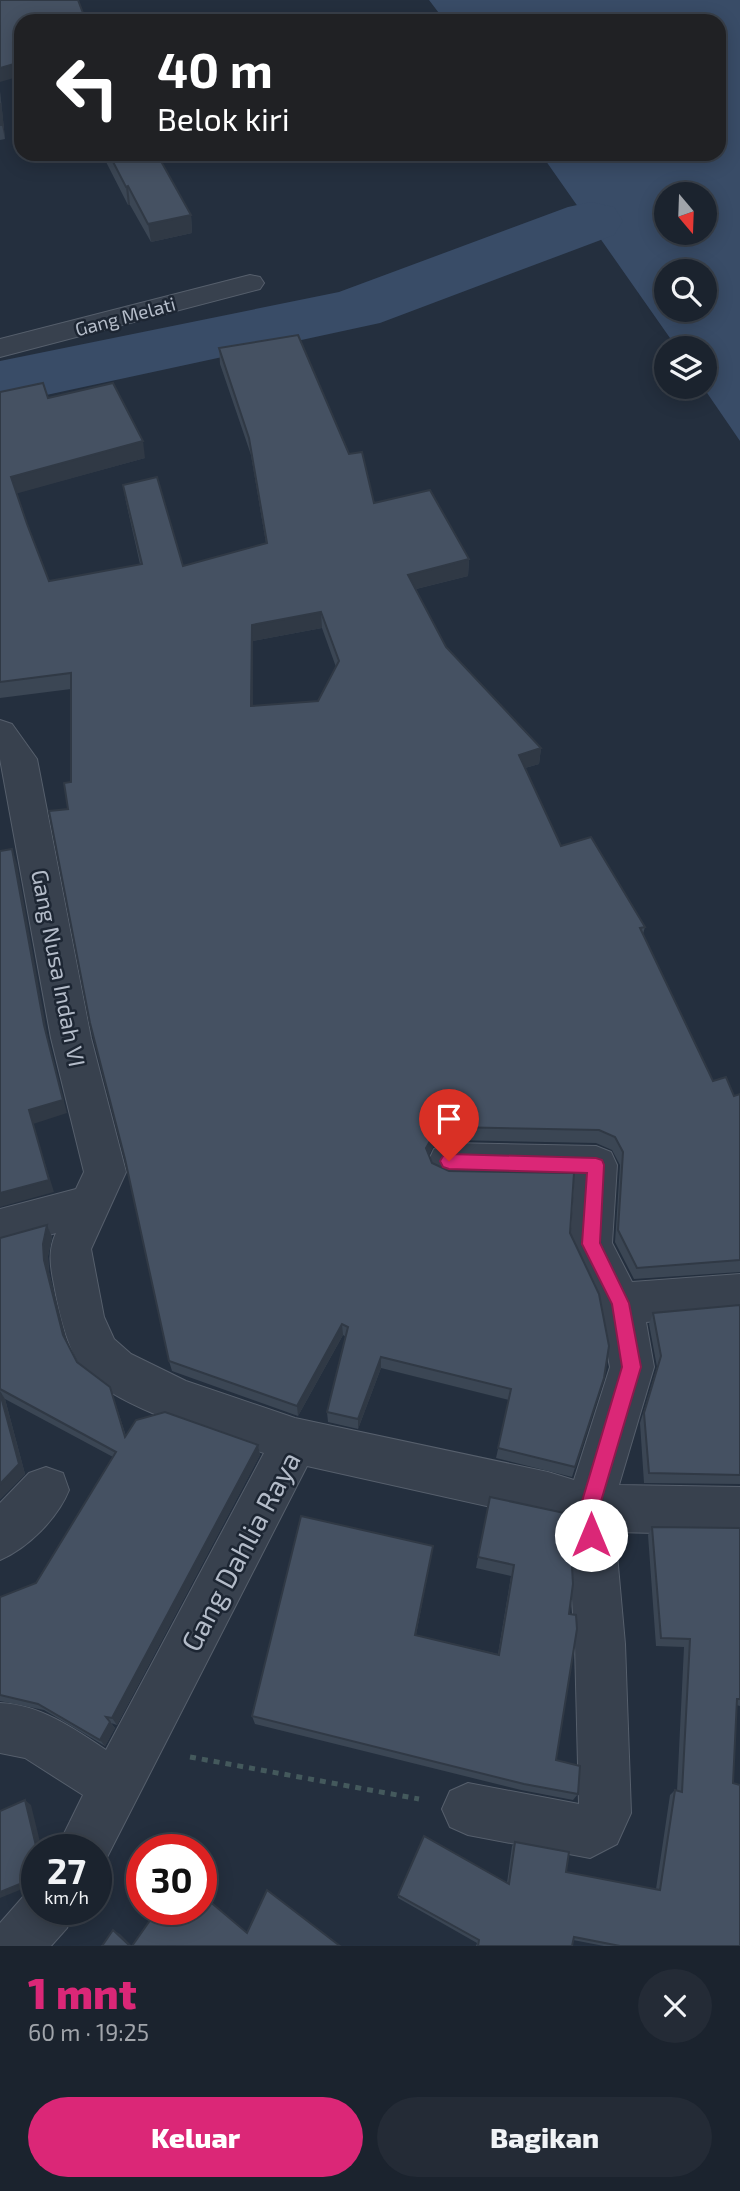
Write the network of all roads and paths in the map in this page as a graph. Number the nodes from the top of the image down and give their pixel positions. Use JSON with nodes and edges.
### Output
{"nodes":[{"id":1,"x":250,"y":283,"type":"dead end"},
{"id":2,"x":0,"y":348,"type":"edge"},
{"id":3,"x":0,"y":733,"type":"edge"},
{"id":4,"x":449,"y":1161,"type":"dead end"},
{"id":5,"x":91,"y":1204,"type":"junction"},
{"id":6,"x":0,"y":1230,"type":"edge"},
{"id":7,"x":740,"y":1294,"type":"edge"},
{"id":8,"x":620,"y":1303,"type":"junction"},
{"id":9,"x":295,"y":1441,"type":"junction"},
{"id":10,"x":46,"y":1490,"type":"dead end"},
{"id":11,"x":589,"y":1508,"type":"junction"},
{"id":12,"x":740,"y":1511,"type":"edge"},
{"id":13,"x":0,"y":1536,"type":"edge"},
{"id":14,"x":0,"y":1728,"type":"edge"},
{"id":15,"x":126,"y":1766,"type":"junction"},
{"id":16,"x":468,"y":1809,"type":"joint"},
{"id":17,"x":91,"y":1834,"type":"edge"},
{"id":18,"x":34,"y":1925,"type":"edge"},
{"id":19,"x":16,"y":1946,"type":"edge"}],
"edges":[{"from":1,"to":2,"type":"street","name":"Gang Melati"},
{"from":3,"to":5,"type":"street","name":"Gang Nusa Indah VI"},
{"from":4,"to":8,"type":"street"},
{"from":5,"to":6,"type":"street"},
{"from":5,"to":9,"type":"street","name":"Gang Nusa Indah VI"},
{"from":7,"to":8,"type":"street"},
{"from":8,"to":11,"type":"street"},
{"from":9,"to":11,"type":"street","name":"Gang Dahlia Raya"},
{"from":9,"to":15,"type":"street","name":"Gang Dahlia Raya"},
{"from":10,"to":13,"type":"street"},
{"from":11,"to":12,"type":"street","name":"Gang Dahlia Raya"},
{"from":11,"to":16,"type":"street"},
{"from":14,"to":15,"type":"street"},
{"from":15,"to":16,"type":"path"},
{"from":15,"to":17,"type":"street","name":"Gang Dahlia Raya"},
{"from":18,"to":19,"type":"street"}]}
